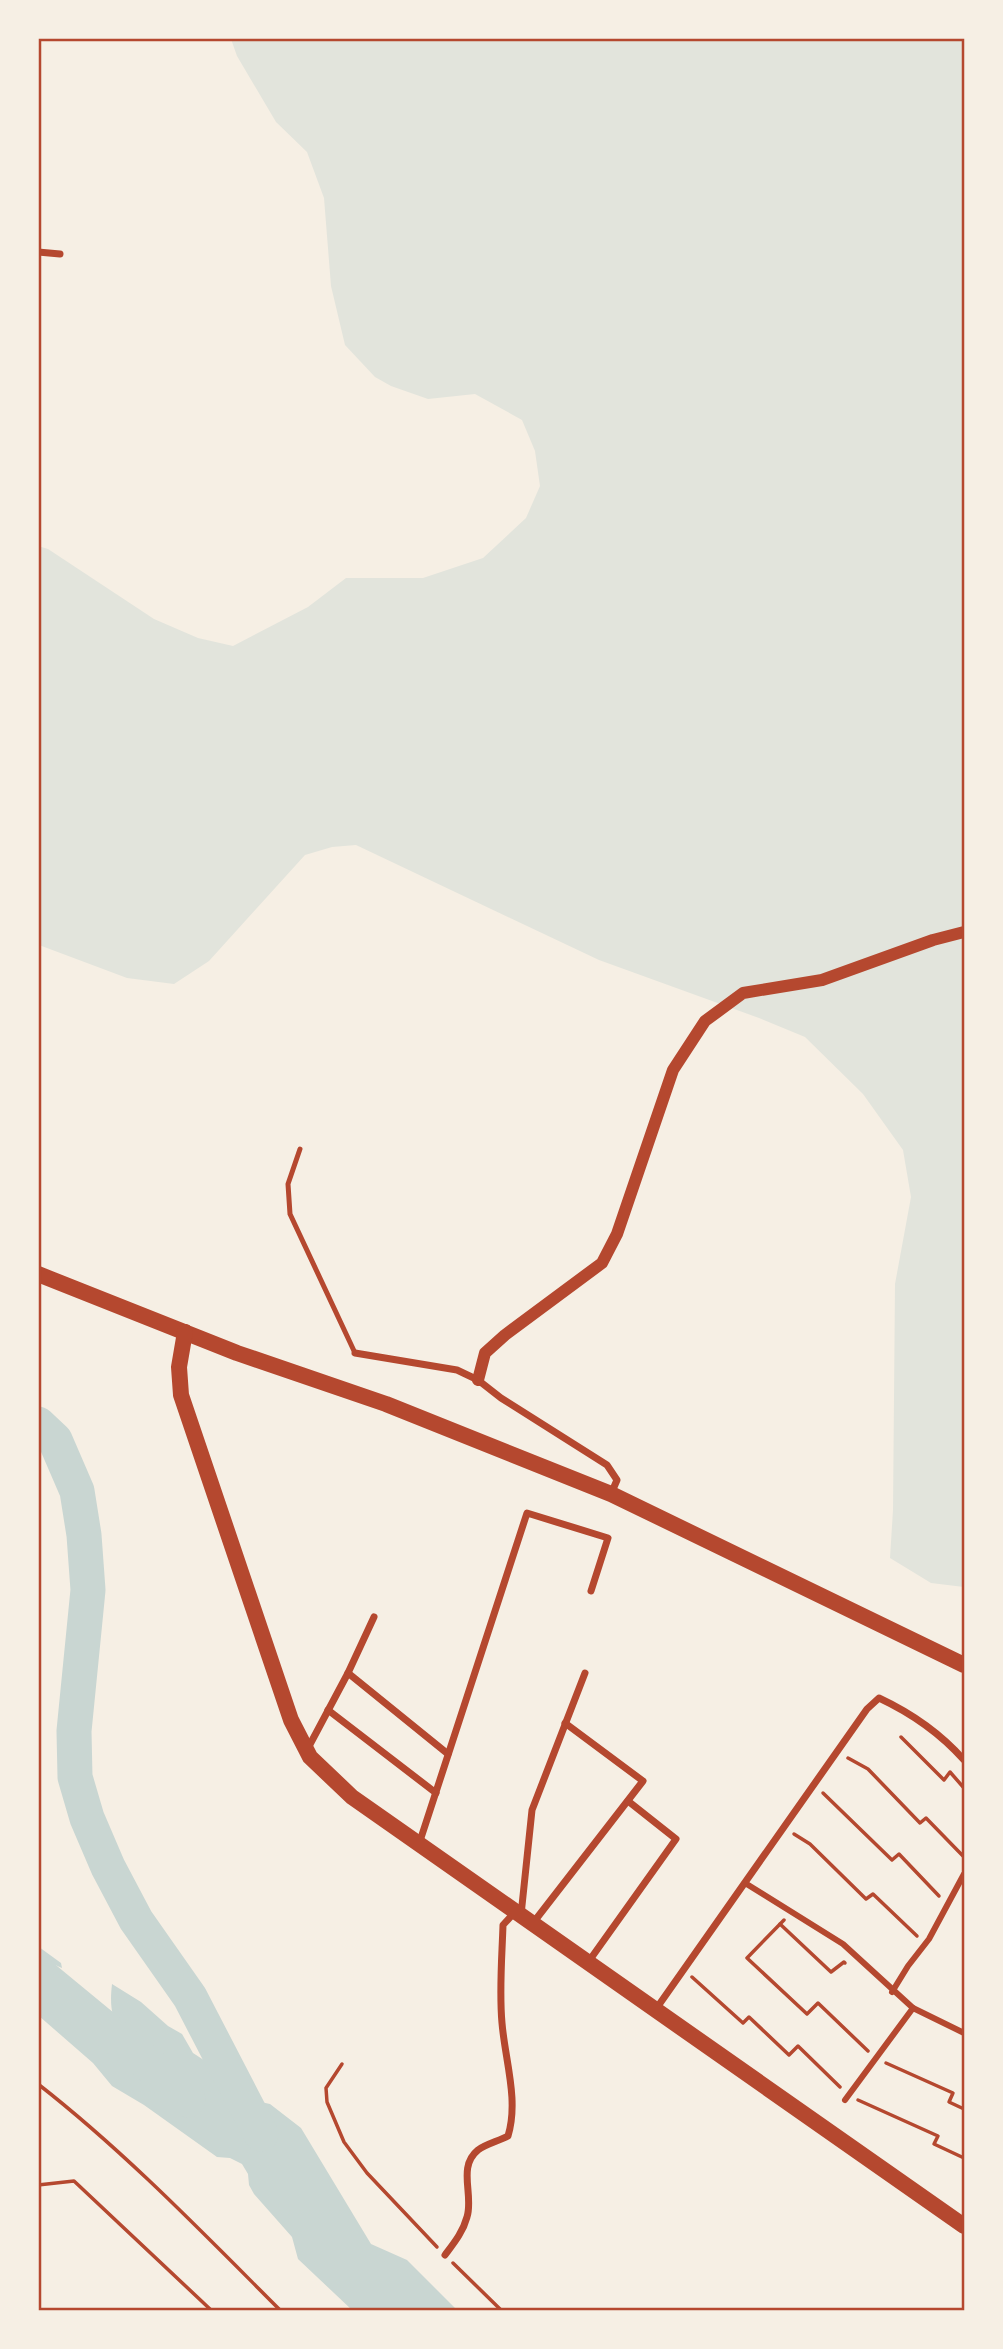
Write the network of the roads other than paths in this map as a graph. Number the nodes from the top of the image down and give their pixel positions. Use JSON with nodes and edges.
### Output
{"nodes":[{"id":1,"x":38,"y":252,"type":"edge"},
{"id":2,"x":60,"y":254,"type":"dead end"},
{"id":3,"x":964,"y":932,"type":"edge"},
{"id":4,"x":300,"y":1149,"type":"dead end"},
{"id":5,"x":38,"y":1274,"type":"edge"},
{"id":6,"x":185,"y":1332,"type":"junction"},
{"id":7,"x":355,"y":1353,"type":"joint"},
{"id":8,"x":478,"y":1380,"type":"junction"},
{"id":9,"x":611,"y":1494,"type":"junction"},
{"id":10,"x":591,"y":1591,"type":"dead end"},
{"id":11,"x":374,"y":1617,"type":"dead end"},
{"id":12,"x":964,"y":1665,"type":"edge"},
{"id":13,"x":585,"y":1673,"type":"dead end"},
{"id":14,"x":348,"y":1674,"type":"junction"},
{"id":15,"x":328,"y":1710,"type":"junction"},
{"id":16,"x":565,"y":1723,"type":"junction"},
{"id":17,"x":306,"y":1750,"type":"junction"},
{"id":18,"x":449,"y":1754,"type":"junction"},
{"id":19,"x":964,"y":1760,"type":"edge"},
{"id":20,"x":436,"y":1793,"type":"junction"},
{"id":21,"x":628,"y":1801,"type":"junction"},
{"id":22,"x":419,"y":1845,"type":"junction"},
{"id":23,"x":964,"y":1874,"type":"edge"},
{"id":24,"x":745,"y":1883,"type":"junction"},
{"id":25,"x":523,"y":1917,"type":"junction"},
{"id":26,"x":588,"y":1962,"type":"junction"},
{"id":27,"x":892,"y":1992,"type":"junction"},
{"id":28,"x":913,"y":2008,"type":"junction"},
{"id":29,"x":656,"y":2009,"type":"junction"},
{"id":30,"x":964,"y":2033,"type":"edge"},
{"id":31,"x":847,"y":2098,"type":"road end"},
{"id":32,"x":964,"y":2226,"type":"edge"},
{"id":33,"x":444,"y":2255,"type":"road end"}],
"edges":[{"from":1,"to":2,"type":"street"},
{"from":3,"to":8,"type":"street"},
{"from":4,"to":7,"type":"lane"},
{"from":5,"to":6,"type":"main road"},
{"from":6,"to":9,"type":"main road"},
{"from":6,"to":17,"type":"main road"},
{"from":7,"to":8,"type":"street"},
{"from":8,"to":9,"type":"street"},
{"from":9,"to":12,"type":"main road"},
{"from":10,"to":18,"type":"street"},
{"from":11,"to":14,"type":"street"},
{"from":13,"to":16,"type":"street"},
{"from":14,"to":15,"type":"street"},
{"from":14,"to":18,"type":"street"},
{"from":15,"to":17,"type":"street"},
{"from":15,"to":20,"type":"street"},
{"from":16,"to":21,"type":"street"},
{"from":16,"to":25,"type":"street"},
{"from":17,"to":22,"type":"main road"},
{"from":18,"to":20,"type":"street"},
{"from":19,"to":24,"type":"street"},
{"from":20,"to":22,"type":"street"},
{"from":21,"to":25,"type":"street"},
{"from":21,"to":26,"type":"street"},
{"from":22,"to":25,"type":"main road"},
{"from":23,"to":27,"type":"street"},
{"from":24,"to":27,"type":"street"},
{"from":24,"to":29,"type":"street"},
{"from":25,"to":26,"type":"main road"},
{"from":25,"to":33,"type":"street"},
{"from":26,"to":29,"type":"main road"},
{"from":27,"to":28,"type":"street"},
{"from":28,"to":30,"type":"street"},
{"from":28,"to":31,"type":"street"},
{"from":29,"to":32,"type":"main road"}]}
